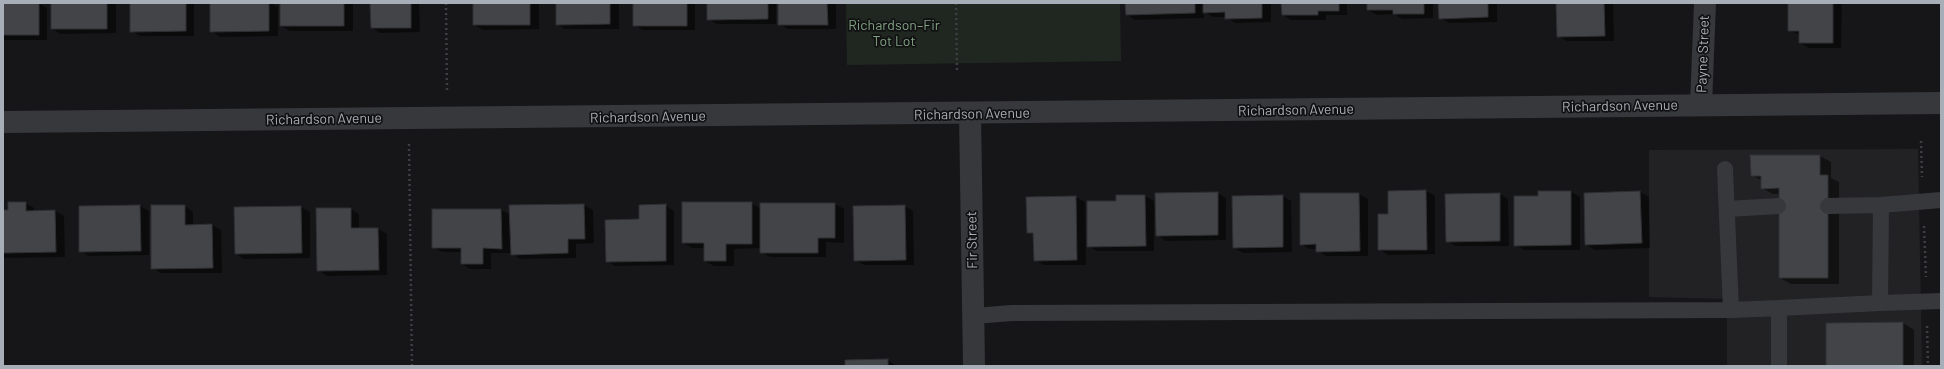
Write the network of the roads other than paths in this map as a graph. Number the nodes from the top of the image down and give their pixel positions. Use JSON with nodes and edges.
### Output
{"nodes":[{"id":1,"x":1705,"y":3,"type":"edge"},
{"id":2,"x":1941,"y":104,"type":"edge"},
{"id":3,"x":1701,"y":105,"type":"junction"},
{"id":4,"x":970,"y":114,"type":"junction"},
{"id":5,"x":3,"y":122,"type":"edge"},
{"id":6,"x":1725,"y":169,"type":"dead end"},
{"id":7,"x":1941,"y":200,"type":"edge"},
{"id":8,"x":1881,"y":205,"type":"junction"},
{"id":9,"x":1778,"y":206,"type":"dead end"},
{"id":10,"x":1828,"y":206,"type":"dead end"},
{"id":11,"x":1727,"y":209,"type":"junction"},
{"id":12,"x":1934,"y":301,"type":"edge"},
{"id":13,"x":1880,"y":303,"type":"junction"},
{"id":14,"x":1779,"y":308,"type":"junction"},
{"id":15,"x":1731,"y":310,"type":"junction"},
{"id":16,"x":974,"y":316,"type":"junction"},
{"id":17,"x":974,"y":366,"type":"edge"},
{"id":18,"x":1779,"y":366,"type":"edge"}],
"edges":[{"from":1,"to":3,"type":"street","name":"Payne Street"},
{"from":2,"to":3,"type":"street","name":"Richardson Avenue"},
{"from":3,"to":4,"type":"street","name":"Richardson Avenue"},
{"from":4,"to":5,"type":"street","name":"Richardson Avenue"},
{"from":4,"to":16,"type":"street","name":"Fir Street"},
{"from":6,"to":11,"type":"lane"},
{"from":7,"to":8,"type":"lane"},
{"from":8,"to":10,"type":"lane"},
{"from":8,"to":13,"type":"lane"},
{"from":9,"to":11,"type":"lane"},
{"from":11,"to":15,"type":"lane"},
{"from":12,"to":13,"type":"lane"},
{"from":13,"to":14,"type":"lane"},
{"from":14,"to":15,"type":"lane"},
{"from":14,"to":18,"type":"lane"},
{"from":15,"to":16,"type":"lane"},
{"from":16,"to":17,"type":"street","name":"Fir Street"}]}
